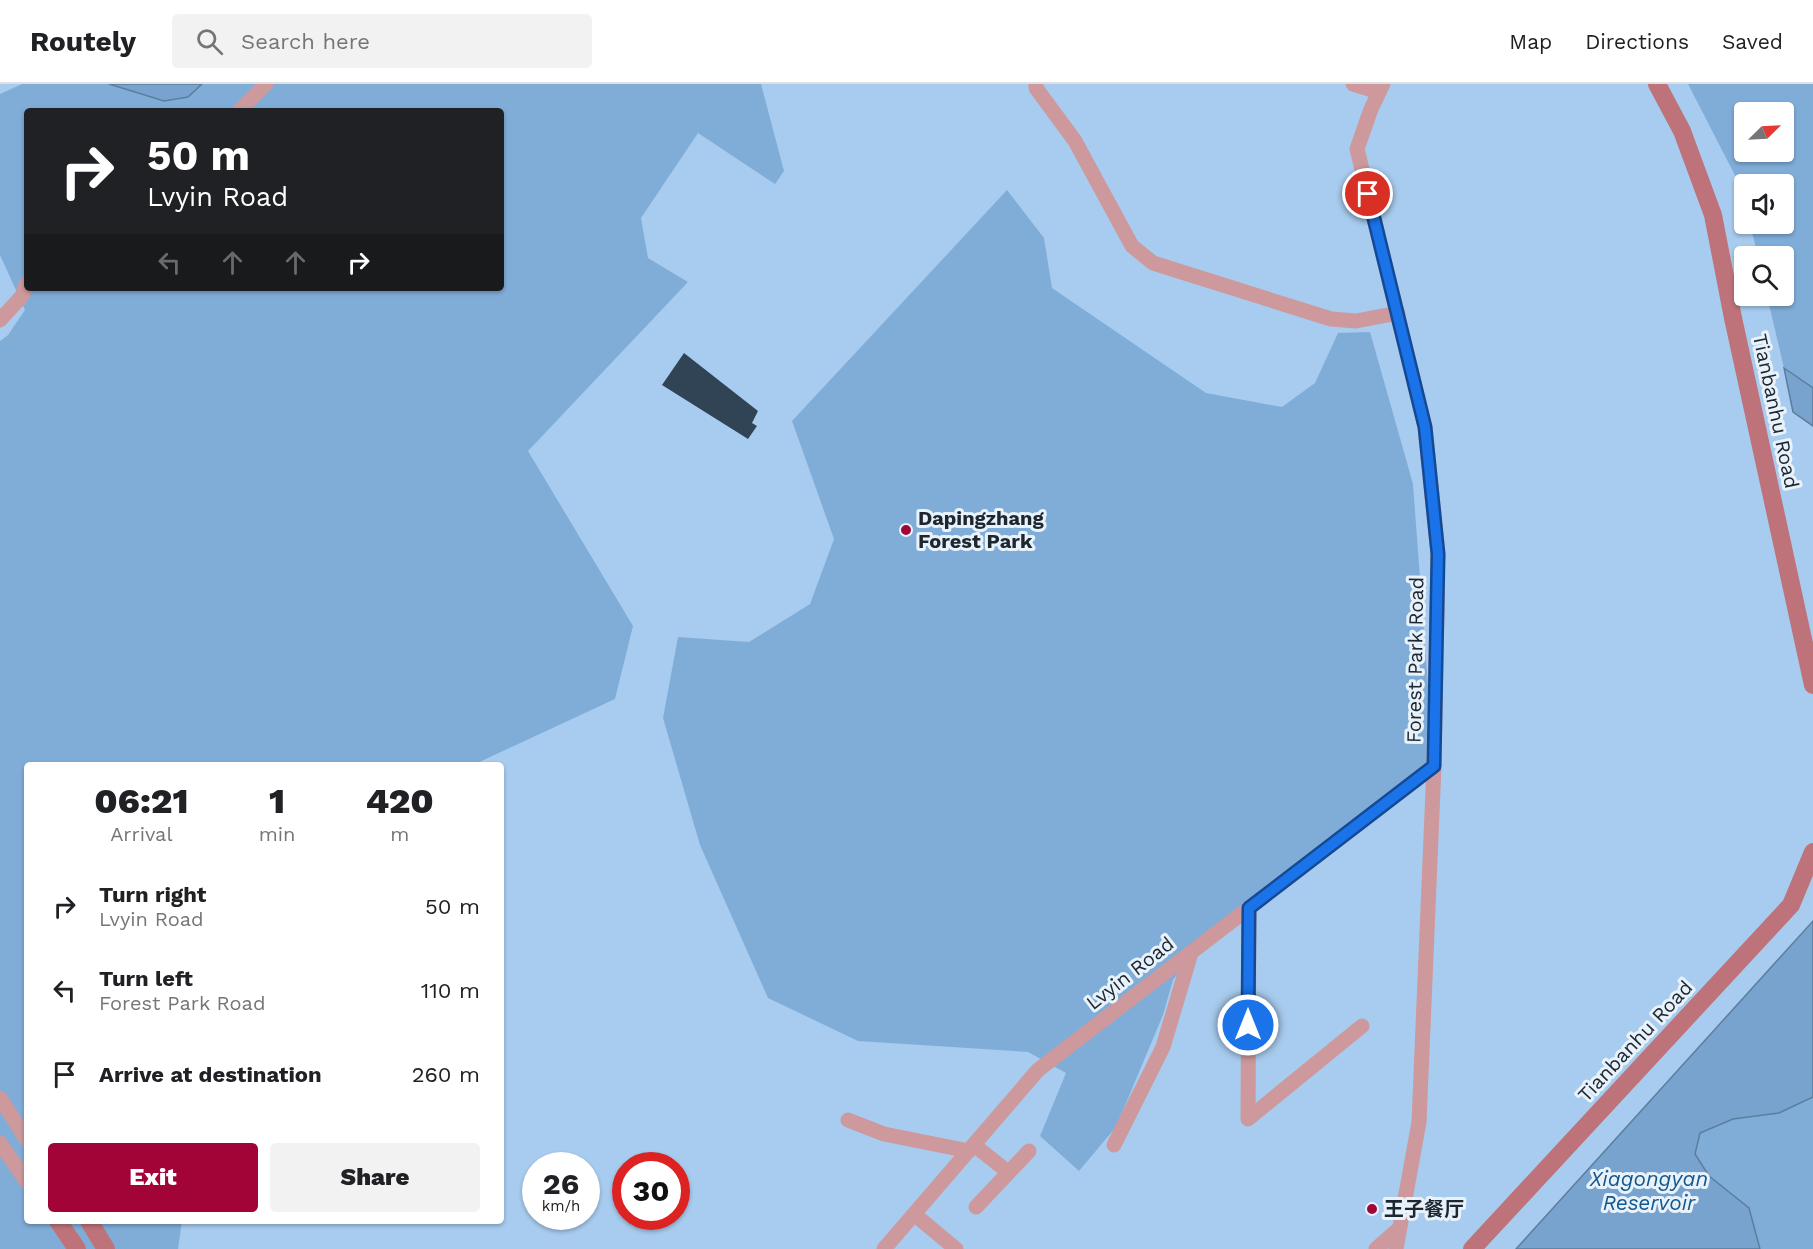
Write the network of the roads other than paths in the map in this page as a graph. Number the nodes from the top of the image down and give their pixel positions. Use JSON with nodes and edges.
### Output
{"nodes":[{"id":1,"x":266,"y":84,"type":"edge"},
{"id":2,"x":1036,"y":84,"type":"edge"},
{"id":3,"x":1353,"y":84,"type":"edge"},
{"id":4,"x":1657,"y":84,"type":"edge"},
{"id":5,"x":1381,"y":88,"type":"edge"},
{"id":6,"x":242,"y":108,"type":"edge"},
{"id":7,"x":24,"y":290,"type":"edge"},
{"id":8,"x":1398,"y":313,"type":"junction"},
{"id":9,"x":0,"y":320,"type":"edge"},
{"id":10,"x":1813,"y":684,"type":"edge"},
{"id":11,"x":1434,"y":766,"type":"junction"},
{"id":12,"x":1813,"y":852,"type":"edge"},
{"id":13,"x":1249,"y":908,"type":"junction"},
{"id":14,"x":1191,"y":953,"type":"junction"},
{"id":15,"x":1362,"y":1026,"type":"dead end"},
{"id":16,"x":0,"y":1098,"type":"edge"},
{"id":17,"x":848,"y":1120,"type":"dead end"},
{"id":18,"x":24,"y":1135,"type":"edge"},
{"id":19,"x":0,"y":1143,"type":"edge"},
{"id":20,"x":1114,"y":1145,"type":"dead end"},
{"id":21,"x":972,"y":1148,"type":"junction"},
{"id":22,"x":1029,"y":1150,"type":"dead end"},
{"id":23,"x":1008,"y":1172,"type":"junction"},
{"id":24,"x":24,"y":1178,"type":"edge"},
{"id":25,"x":976,"y":1208,"type":"dead end"},
{"id":26,"x":914,"y":1214,"type":"junction"},
{"id":27,"x":60,"y":1224,"type":"edge"},
{"id":28,"x":91,"y":1224,"type":"edge"},
{"id":29,"x":1400,"y":1228,"type":"junction"},
{"id":30,"x":77,"y":1249,"type":"edge"},
{"id":31,"x":106,"y":1249,"type":"edge"},
{"id":32,"x":886,"y":1249,"type":"edge"},
{"id":33,"x":956,"y":1249,"type":"edge"},
{"id":34,"x":1376,"y":1249,"type":"edge"},
{"id":35,"x":1396,"y":1249,"type":"edge"},
{"id":36,"x":1472,"y":1249,"type":"edge"}],
"edges":[{"from":1,"to":6,"type":"street"},
{"from":2,"to":8,"type":"street"},
{"from":3,"to":5,"type":"street"},
{"from":4,"to":10,"type":"street","name":"Tianbanhu Road"},
{"from":5,"to":8,"type":"street","name":"Forest Park Road"},
{"from":7,"to":9,"type":"street"},
{"from":8,"to":11,"type":"street","name":"Forest Park Road"},
{"from":11,"to":13,"type":"street","name":"Lvyin Road"},
{"from":11,"to":29,"type":"street","name":"Forest Park Road"},
{"from":12,"to":36,"type":"street","name":"Tianbanhu Road"},
{"from":13,"to":14,"type":"street","name":"Lvyin Road"},
{"from":13,"to":15,"type":"street"},
{"from":14,"to":20,"type":"street"},
{"from":14,"to":21,"type":"street","name":"Lvyin Road"},
{"from":16,"to":18,"type":"street"},
{"from":17,"to":21,"type":"street"},
{"from":19,"to":24,"type":"street"},
{"from":21,"to":23,"type":"street"},
{"from":21,"to":26,"type":"street","name":"Lvyin Road"},
{"from":22,"to":23,"type":"street"},
{"from":23,"to":25,"type":"street"},
{"from":26,"to":32,"type":"street","name":"Lvyin Road"},
{"from":26,"to":33,"type":"street"},
{"from":27,"to":30,"type":"street"},
{"from":28,"to":31,"type":"street"},
{"from":29,"to":34,"type":"street"},
{"from":29,"to":35,"type":"street","name":"Forest Park Road"}]}
